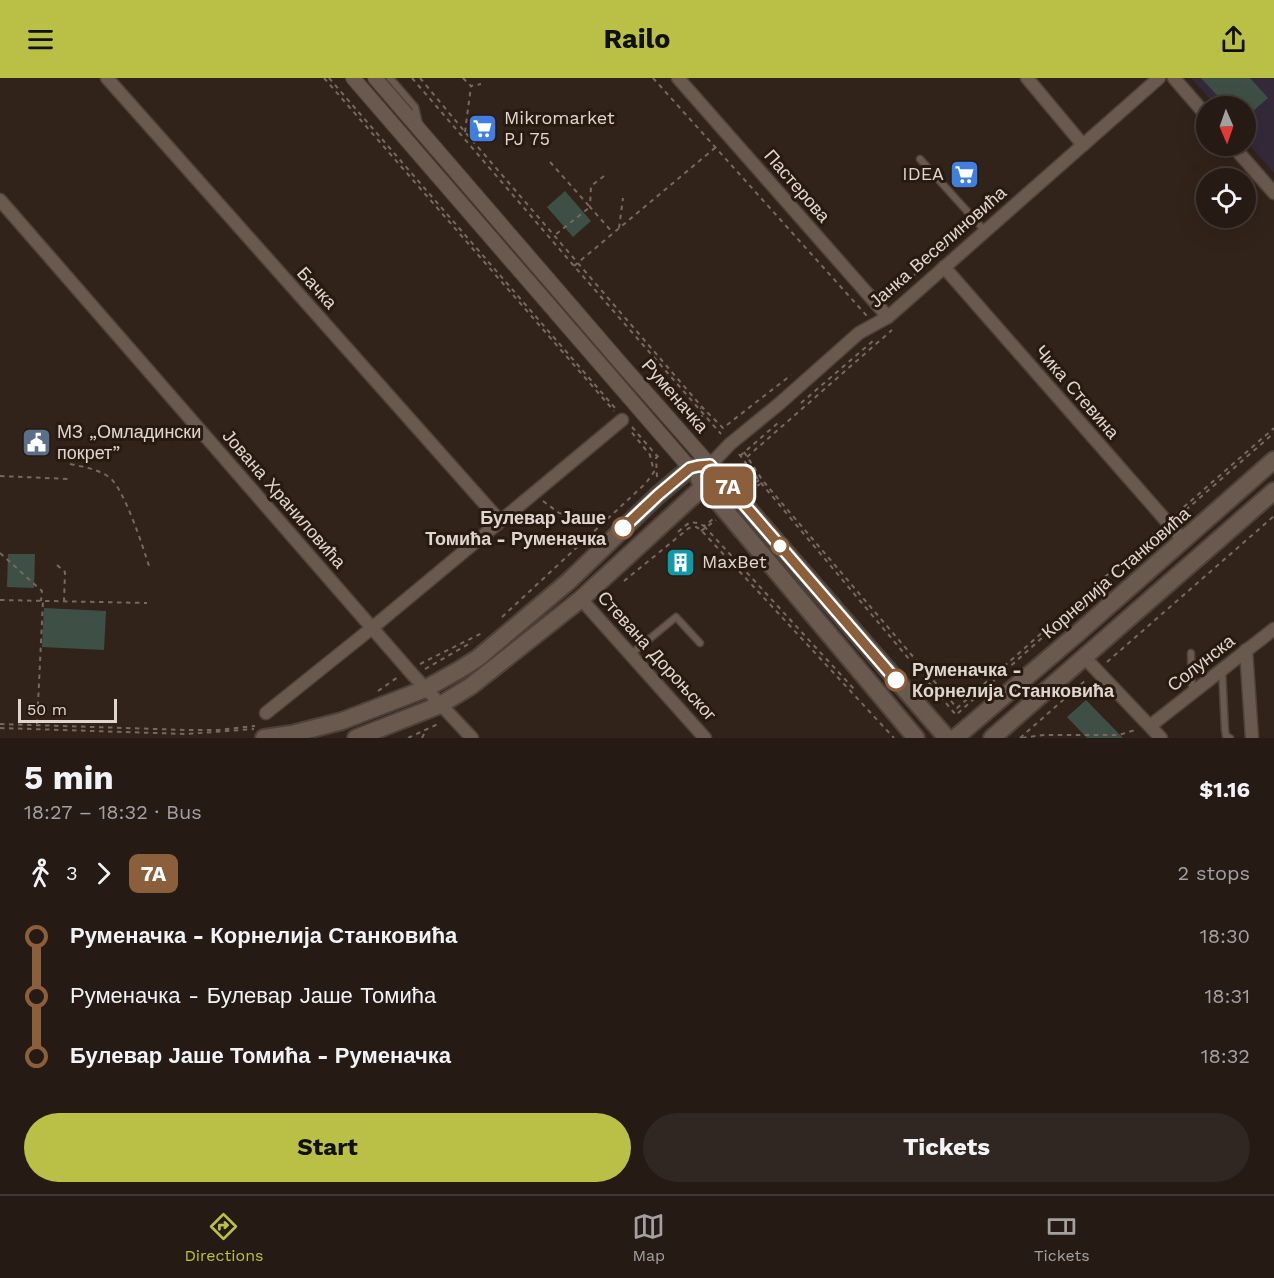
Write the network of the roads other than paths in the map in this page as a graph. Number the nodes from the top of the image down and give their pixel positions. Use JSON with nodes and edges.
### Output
{"nodes":[{"id":1,"x":107,"y":78,"type":"edge"},
{"id":2,"x":353,"y":78,"type":"edge"},
{"id":3,"x":375,"y":78,"type":"edge"},
{"id":4,"x":390,"y":78,"type":"edge"},
{"id":5,"x":678,"y":78,"type":"edge"},
{"id":6,"x":1027,"y":78,"type":"edge"},
{"id":7,"x":1159,"y":78,"type":"edge"},
{"id":8,"x":1174,"y":78,"type":"edge"},
{"id":9,"x":1196,"y":103,"type":"edge"},
{"id":10,"x":420,"y":130,"type":"junction"},
{"id":11,"x":1083,"y":145,"type":"junction"},
{"id":12,"x":1242,"y":156,"type":"edge"},
{"id":13,"x":920,"y":159,"type":"dead end"},
{"id":14,"x":1274,"y":193,"type":"edge"},
{"id":15,"x":0,"y":200,"type":"edge"},
{"id":16,"x":985,"y":232,"type":"junction"},
{"id":17,"x":944,"y":267,"type":"junction"},
{"id":18,"x":888,"y":317,"type":"junction"},
{"id":19,"x":625,"y":420,"type":"road end"},
{"id":20,"x":1274,"y":460,"type":"edge"},
{"id":21,"x":710,"y":465,"type":"junction"},
{"id":22,"x":690,"y":468,"type":"junction"},
{"id":23,"x":704,"y":486,"type":"junction"},
{"id":24,"x":1274,"y":491,"type":"edge"},
{"id":25,"x":500,"y":521,"type":"junction"},
{"id":26,"x":1183,"y":540,"type":"junction"},
{"id":27,"x":581,"y":599,"type":"junction"},
{"id":28,"x":372,"y":628,"type":"junction"},
{"id":29,"x":1274,"y":628,"type":"edge"},
{"id":30,"x":700,"y":644,"type":"dead end"},
{"id":31,"x":1246,"y":650,"type":"junction"},
{"id":32,"x":1191,"y":653,"type":"dead end"},
{"id":33,"x":631,"y":655,"type":"junction"},
{"id":34,"x":1084,"y":657,"type":"junction"},
{"id":35,"x":1222,"y":669,"type":"junction"},
{"id":36,"x":425,"y":688,"type":"junction"},
{"id":37,"x":1192,"y":693,"type":"junction"},
{"id":38,"x":440,"y":705,"type":"junction"},
{"id":39,"x":263,"y":726,"type":"edge"},
{"id":40,"x":1150,"y":726,"type":"junction"},
{"id":41,"x":357,"y":738,"type":"edge"},
{"id":42,"x":472,"y":738,"type":"edge"},
{"id":43,"x":705,"y":738,"type":"edge"},
{"id":44,"x":916,"y":738,"type":"edge"},
{"id":45,"x":947,"y":738,"type":"edge"},
{"id":46,"x":955,"y":738,"type":"edge"},
{"id":47,"x":992,"y":738,"type":"edge"},
{"id":48,"x":1161,"y":738,"type":"edge"},
{"id":49,"x":1230,"y":738,"type":"edge"},
{"id":50,"x":1252,"y":738,"type":"edge"}],
"edges":[{"from":1,"to":25,"type":"street","name":"Бачка"},
{"from":2,"to":22,"type":"street","name":"Руменачка"},
{"from":3,"to":10,"type":"street","name":"Руменачка"},
{"from":4,"to":10,"type":"lane"},
{"from":5,"to":18,"type":"street","name":"Пастерова"},
{"from":6,"to":11,"type":"street"},
{"from":7,"to":11,"type":"street","name":"Јанка Веселиновића"},
{"from":8,"to":9,"type":"street"},
{"from":10,"to":21,"type":"street","name":"Руменачка"},
{"from":11,"to":16,"type":"street","name":"Јанка Веселиновића"},
{"from":12,"to":14,"type":"street"},
{"from":13,"to":16,"type":"lane"},
{"from":15,"to":28,"type":"street","name":"Јована Храниловића"},
{"from":16,"to":17,"type":"street","name":"Јанка Веселиновића"},
{"from":17,"to":18,"type":"street","name":"Јанка Веселиновића"},
{"from":17,"to":26,"type":"street","name":"Чика Стевина"},
{"from":18,"to":21,"type":"street","name":"Јанка Веселиновића"},
{"from":19,"to":25,"type":"street"},
{"from":20,"to":26,"type":"main road","name":"Корнелија Станковића"},
{"from":21,"to":22,"type":"main road"},
{"from":21,"to":23,"type":"main road"},
{"from":21,"to":45,"type":"main road","name":"Руменачка"},
{"from":22,"to":23,"type":"main road","name":"Руменачка"},
{"from":22,"to":36,"type":"main road"},
{"from":23,"to":27,"type":"main road"},
{"from":23,"to":44,"type":"main road","name":"Руменачка"},
{"from":24,"to":34,"type":"main road"},
{"from":25,"to":28,"type":"street"},
{"from":26,"to":46,"type":"main road","name":"Корнелија Станковића"},
{"from":27,"to":33,"type":"street","name":"Стевана Дороњског"},
{"from":27,"to":38,"type":"main road"},
{"from":28,"to":36,"type":"street","name":"Јована Храниловића"},
{"from":28,"to":39,"type":"street"},
{"from":29,"to":31,"type":"street","name":"Солунска"},
{"from":30,"to":33,"type":"lane"},
{"from":31,"to":35,"type":"street","name":"Солунска"},
{"from":31,"to":50,"type":"street"},
{"from":32,"to":37,"type":"lane"},
{"from":33,"to":43,"type":"street","name":"Стевана Дороњског"},
{"from":34,"to":40,"type":"street"},
{"from":34,"to":47,"type":"main road"},
{"from":35,"to":37,"type":"street","name":"Солунска"},
{"from":35,"to":49,"type":"lane"},
{"from":36,"to":38,"type":"street","name":"Јована Храниловића"},
{"from":36,"to":39,"type":"main road"},
{"from":37,"to":40,"type":"street","name":"Солунска"},
{"from":38,"to":41,"type":"main road"},
{"from":38,"to":42,"type":"street","name":"Јована Храниловића"},
{"from":40,"to":48,"type":"street"}]}
